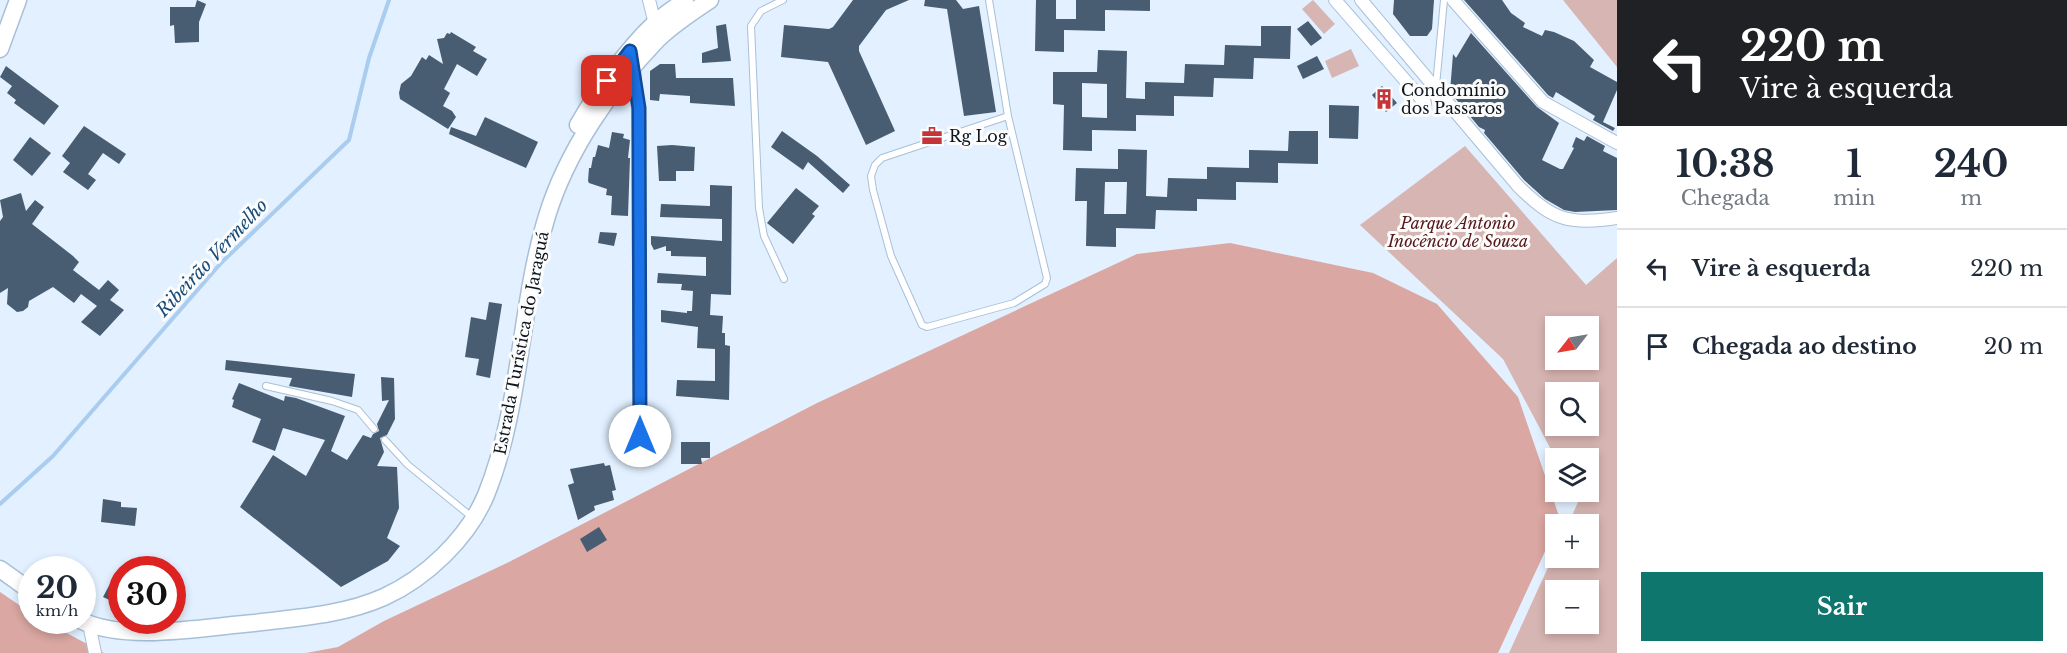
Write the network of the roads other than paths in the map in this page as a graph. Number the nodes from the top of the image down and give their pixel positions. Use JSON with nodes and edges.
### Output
{"nodes":[{"id":1,"x":18,"y":0,"type":"edge"},
{"id":2,"x":649,"y":0,"type":"edge"},
{"id":3,"x":685,"y":0,"type":"edge"},
{"id":4,"x":710,"y":0,"type":"edge"},
{"id":5,"x":783,"y":0,"type":"edge"},
{"id":6,"x":989,"y":0,"type":"edge"},
{"id":7,"x":1335,"y":0,"type":"edge"},
{"id":8,"x":1361,"y":0,"type":"edge"},
{"id":9,"x":1444,"y":0,"type":"edge"},
{"id":10,"x":1453,"y":0,"type":"edge"},
{"id":11,"x":656,"y":31,"type":"junction"},
{"id":12,"x":0,"y":49,"type":"edge"},
{"id":13,"x":632,"y":59,"type":"junction"},
{"id":14,"x":1436,"y":88,"type":"junction"},
{"id":15,"x":1425,"y":104,"type":"dead end"},
{"id":16,"x":1008,"y":116,"type":"junction"},
{"id":17,"x":1617,"y":143,"type":"edge"},
{"id":18,"x":1617,"y":218,"type":"edge"},
{"id":19,"x":784,"y":279,"type":"dead end"},
{"id":20,"x":266,"y":386,"type":"dead end"},
{"id":21,"x":375,"y":429,"type":"dead end"},
{"id":22,"x":640,"y":436,"type":"dead end"},
{"id":23,"x":385,"y":440,"type":"dead end"},
{"id":24,"x":473,"y":519,"type":"junction"},
{"id":25,"x":0,"y":569,"type":"edge"},
{"id":26,"x":18,"y":582,"type":"edge"},
{"id":27,"x":96,"y":625,"type":"edge"},
{"id":28,"x":89,"y":634,"type":"edge"},
{"id":29,"x":95,"y":653,"type":"edge"}],
"edges":[{"from":1,"to":12,"type":"main road"},
{"from":2,"to":11,"type":"street"},
{"from":3,"to":11,"type":"main road","name":"Estrada Turística do Jaraguá"},
{"from":4,"to":11,"type":"main road","name":"Estrada Turística do Jaraguá"},
{"from":5,"to":19,"type":"lane"},
{"from":6,"to":16,"type":"lane"},
{"from":7,"to":15,"type":"street"},
{"from":8,"to":14,"type":"street"},
{"from":9,"to":14,"type":"lane"},
{"from":10,"to":17,"type":"street"},
{"from":11,"to":13,"type":"main road","name":"Estrada Turística do Jaraguá"},
{"from":13,"to":22,"type":"street"},
{"from":13,"to":24,"type":"main road","name":"Estrada Turística do Jaraguá"},
{"from":14,"to":18,"type":"street"},
{"from":16,"to":16,"type":"lane"},
{"from":20,"to":21,"type":"lane"},
{"from":23,"to":24,"type":"lane"},
{"from":24,"to":27,"type":"main road","name":"Estrada Turística do Jaraguá"},
{"from":25,"to":26,"type":"main road"},
{"from":28,"to":29,"type":"street"}]}
